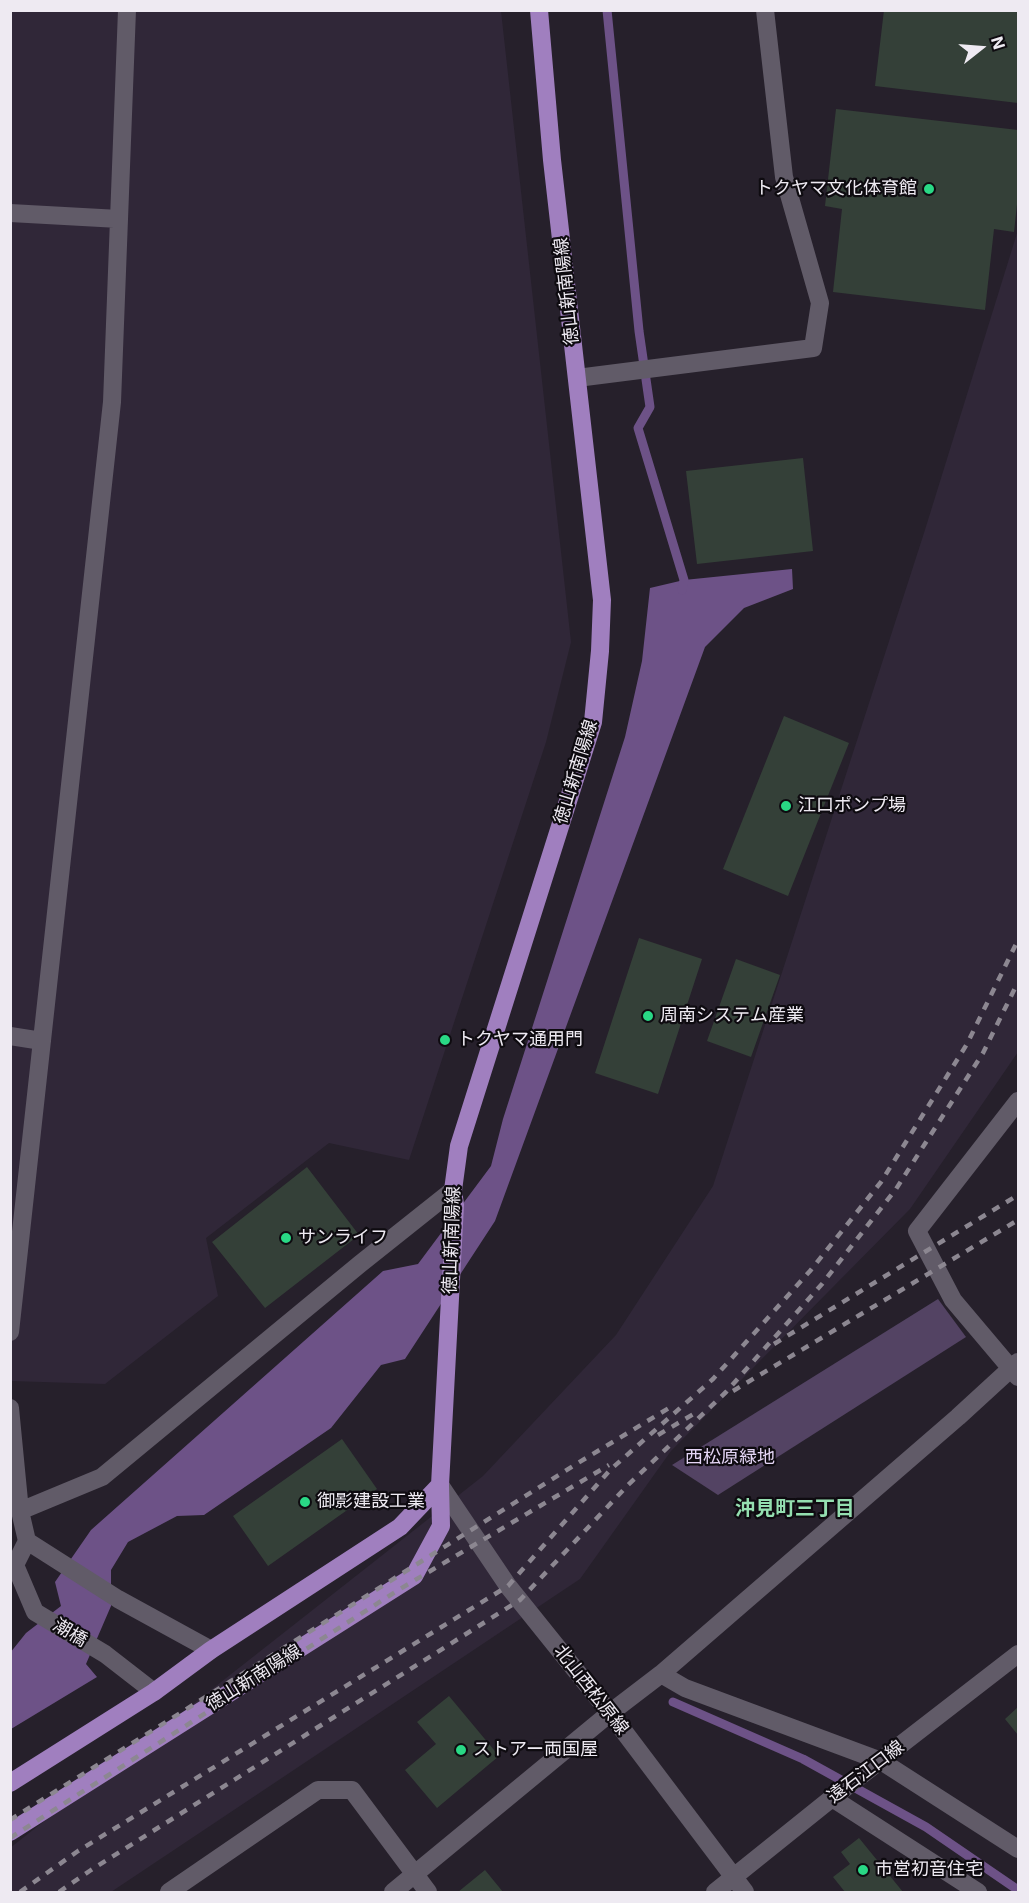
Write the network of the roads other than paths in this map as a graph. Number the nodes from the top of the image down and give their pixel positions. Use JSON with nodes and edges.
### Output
{"nodes":[{"id":1,"x":127,"y":10,"type":"edge"},
{"id":2,"x":539,"y":10,"type":"edge"},
{"id":3,"x":765,"y":10,"type":"edge"},
{"id":4,"x":10,"y":213,"type":"edge"},
{"id":5,"x":119,"y":219,"type":"junction"},
{"id":6,"x":577,"y":378,"type":"junction"},
{"id":7,"x":10,"y":1036,"type":"edge"},
{"id":8,"x":42,"y":1041,"type":"junction"},
{"id":9,"x":1018,"y":1101,"type":"edge"},
{"id":10,"x":454,"y":1197,"type":"junction"},
{"id":11,"x":10,"y":1332,"type":"edge"},
{"id":12,"x":1016,"y":1369,"type":"edge"},
{"id":13,"x":10,"y":1408,"type":"edge"},
{"id":14,"x":440,"y":1485,"type":"junction"},
{"id":15,"x":20,"y":1511,"type":"junction"},
{"id":16,"x":27,"y":1541,"type":"junction"},
{"id":17,"x":212,"y":1650,"type":"junction"},
{"id":18,"x":1018,"y":1654,"type":"edge"},
{"id":19,"x":661,"y":1674,"type":"junction"},
{"id":20,"x":154,"y":1692,"type":"junction"},
{"id":21,"x":610,"y":1713,"type":"junction"},
{"id":22,"x":874,"y":1766,"type":"junction"},
{"id":23,"x":10,"y":1783,"type":"edge"},
{"id":24,"x":833,"y":1797,"type":"junction"},
{"id":25,"x":10,"y":1832,"type":"edge"},
{"id":26,"x":1018,"y":1849,"type":"edge"},
{"id":27,"x":415,"y":1873,"type":"junction"},
{"id":28,"x":739,"y":1886,"type":"edge"},
{"id":29,"x":169,"y":1893,"type":"edge"},
{"id":30,"x":393,"y":1893,"type":"edge"},
{"id":31,"x":428,"y":1893,"type":"edge"},
{"id":32,"x":715,"y":1893,"type":"edge"},
{"id":33,"x":978,"y":1893,"type":"edge"}],
"edges":[{"from":1,"to":5,"type":"street"},
{"from":2,"to":6,"type":"main road","name":"徳山新南陽線"},
{"from":3,"to":6,"type":"street"},
{"from":4,"to":5,"type":"street"},
{"from":5,"to":8,"type":"street"},
{"from":6,"to":10,"type":"main road","name":"徳山新南陽線"},
{"from":7,"to":8,"type":"street"},
{"from":8,"to":11,"type":"street"},
{"from":9,"to":12,"type":"street"},
{"from":10,"to":14,"type":"main road","name":"徳山新南陽線"},
{"from":10,"to":15,"type":"street"},
{"from":12,"to":19,"type":"street"},
{"from":13,"to":15,"type":"street"},
{"from":14,"to":17,"type":"main road"},
{"from":14,"to":21,"type":"street","name":"北山西松原線"},
{"from":14,"to":25,"type":"main road","name":"徳山新南陽線"},
{"from":15,"to":16,"type":"street"},
{"from":16,"to":17,"type":"street"},
{"from":16,"to":20,"type":"street","name":"潮橋"},
{"from":17,"to":20,"type":"main road"},
{"from":18,"to":22,"type":"street","name":"遠石江口線"},
{"from":19,"to":21,"type":"street"},
{"from":19,"to":22,"type":"street"},
{"from":20,"to":23,"type":"main road"},
{"from":21,"to":27,"type":"street"},
{"from":21,"to":28,"type":"street","name":"北山西松原線"},
{"from":22,"to":24,"type":"street","name":"遠石江口線"},
{"from":22,"to":26,"type":"street"},
{"from":24,"to":28,"type":"street","name":"遠石江口線"},
{"from":24,"to":33,"type":"street"},
{"from":27,"to":29,"type":"street"},
{"from":27,"to":30,"type":"street"},
{"from":27,"to":31,"type":"street"},
{"from":28,"to":32,"type":"street","name":"遠石江口線"}]}
